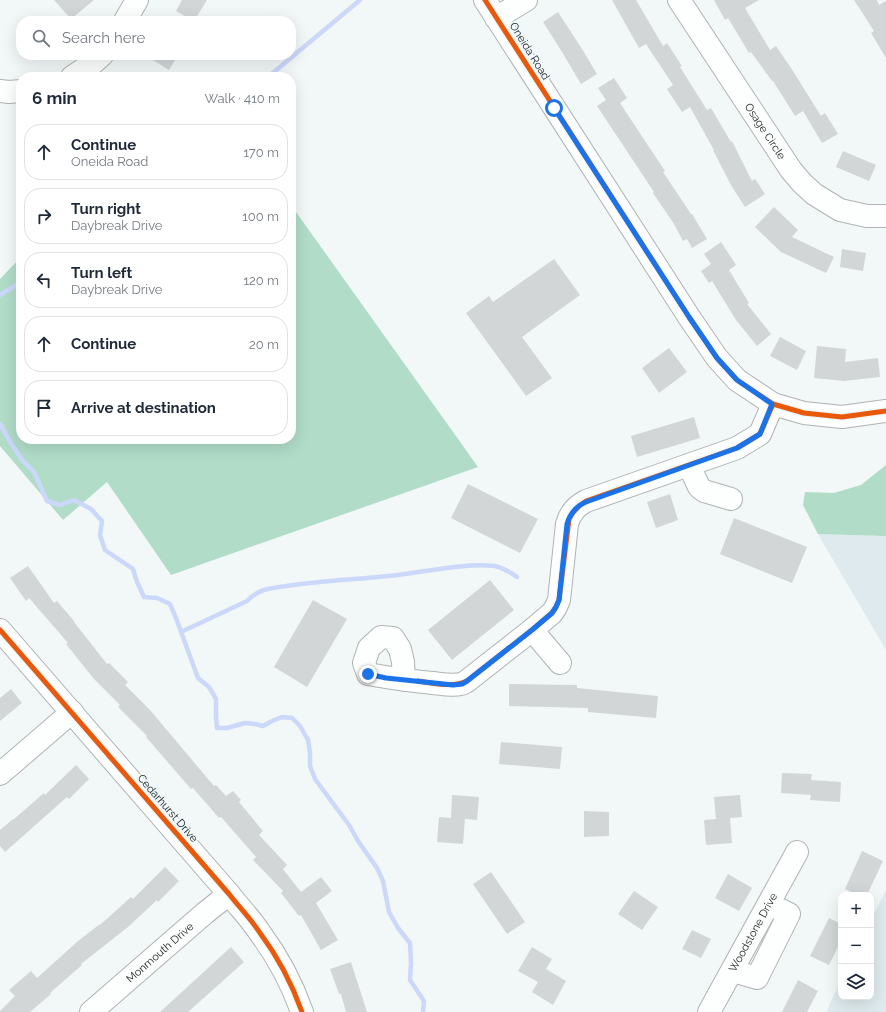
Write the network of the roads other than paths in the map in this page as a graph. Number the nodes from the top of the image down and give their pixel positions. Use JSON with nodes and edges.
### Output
{"nodes":[{"id":1,"x":137,"y":0,"type":"edge"},
{"id":2,"x":526,"y":0,"type":"edge"},
{"id":3,"x":679,"y":0,"type":"edge"},
{"id":4,"x":491,"y":9,"type":"edge"},
{"id":5,"x":129,"y":16,"type":"edge"},
{"id":6,"x":96,"y":60,"type":"edge"},
{"id":7,"x":80,"y":72,"type":"edge"},
{"id":8,"x":0,"y":91,"type":"edge"},
{"id":9,"x":16,"y":91,"type":"edge"},
{"id":10,"x":886,"y":216,"type":"edge"},
{"id":11,"x":772,"y":404,"type":"junction"},
{"id":12,"x":886,"y":411,"type":"edge"},
{"id":13,"x":689,"y":465,"type":"junction"},
{"id":14,"x":731,"y":499,"type":"dead end"},
{"id":15,"x":0,"y":630,"type":"edge"},
{"id":16,"x":532,"y":630,"type":"junction"},
{"id":17,"x":560,"y":663,"type":"dead end"},
{"id":18,"x":411,"y":680,"type":"dead end"},
{"id":19,"x":72,"y":712,"type":"junction"},
{"id":20,"x":0,"y":774,"type":"edge"},
{"id":21,"x":797,"y":852,"type":"dead end"},
{"id":22,"x":229,"y":894,"type":"junction"},
{"id":23,"x":91,"y":1012,"type":"edge"},
{"id":24,"x":302,"y":1012,"type":"edge"},
{"id":25,"x":709,"y":1012,"type":"edge"}],
"edges":[{"from":1,"to":5,"type":"street"},
{"from":2,"to":4,"type":"street"},
{"from":3,"to":10,"type":"street","name":"Osage Circle"},
{"from":4,"to":11,"type":"street","name":"Oneida Road"},
{"from":6,"to":7,"type":"street"},
{"from":8,"to":9,"type":"street"},
{"from":11,"to":12,"type":"street","name":"Oneida Road"},
{"from":11,"to":13,"type":"street"},
{"from":13,"to":14,"type":"street"},
{"from":13,"to":16,"type":"street"},
{"from":15,"to":19,"type":"street","name":"Cedarhurst Drive"},
{"from":16,"to":17,"type":"street"},
{"from":16,"to":18,"type":"street"},
{"from":19,"to":20,"type":"street"},
{"from":19,"to":22,"type":"street","name":"Cedarhurst Drive"},
{"from":21,"to":25,"type":"street","name":"Woodstone Drive"},
{"from":22,"to":23,"type":"street","name":"Monmouth Drive"},
{"from":22,"to":24,"type":"street","name":"Cedarhurst Drive"}]}
